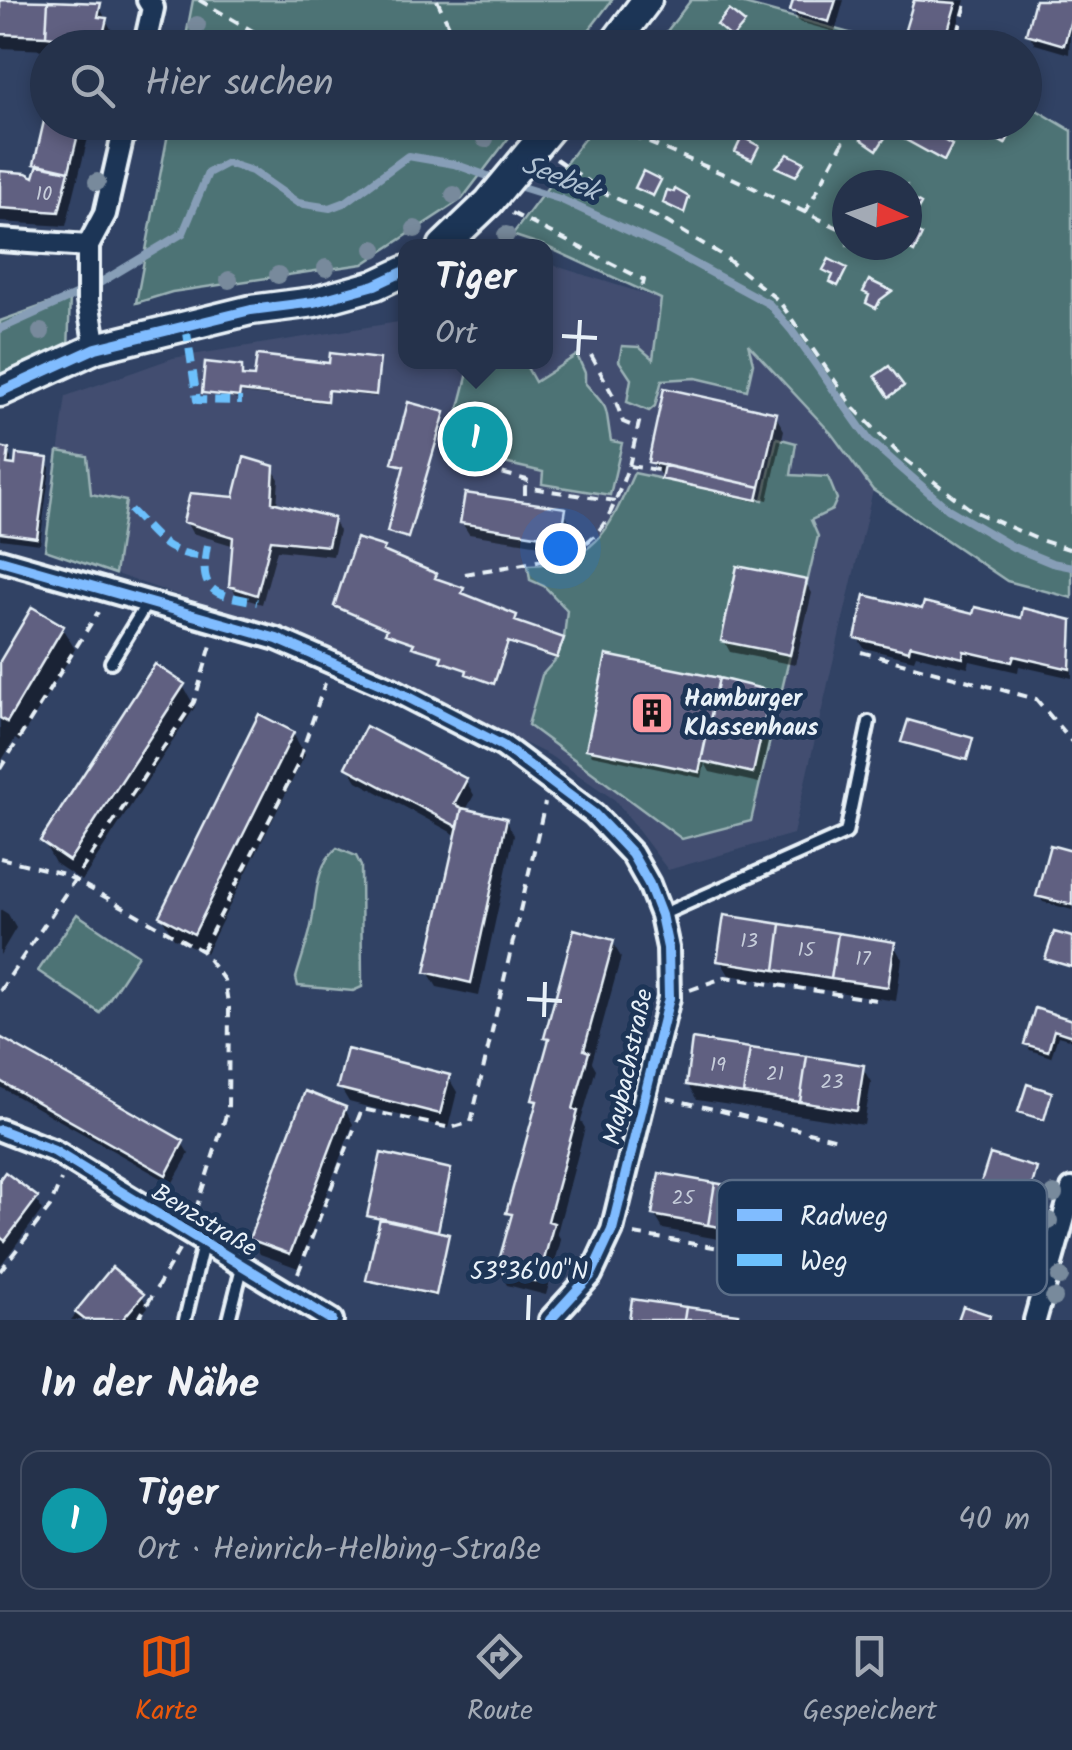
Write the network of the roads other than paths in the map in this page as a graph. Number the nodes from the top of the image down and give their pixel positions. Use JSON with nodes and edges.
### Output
{"nodes":[{"id":1,"x":148,"y":0,"type":"edge"},
{"id":2,"x":646,"y":0,"type":"edge"},
{"id":3,"x":148,"y":30,"type":"edge"},
{"id":4,"x":624,"y":30,"type":"edge"},
{"id":5,"x":122,"y":140,"type":"edge"},
{"id":6,"x":540,"y":140,"type":"edge"},
{"id":7,"x":451,"y":239,"type":"edge"},
{"id":8,"x":0,"y":240,"type":"edge"},
{"id":9,"x":88,"y":246,"type":"junction"},
{"id":10,"x":398,"y":274,"type":"edge"},
{"id":11,"x":96,"y":348,"type":"junction"},
{"id":12,"x":0,"y":392,"type":"edge"},
{"id":13,"x":0,"y":560,"type":"edge"},
{"id":14,"x":147,"y":603,"type":"junction"},
{"id":15,"x":111,"y":662,"type":"dead end"},
{"id":16,"x":869,"y":722,"type":"dead end"},
{"id":17,"x":661,"y":915,"type":"junction"},
{"id":18,"x":0,"y":1130,"type":"edge"},
{"id":19,"x":1072,"y":1190,"type":"edge"},
{"id":20,"x":195,"y":1239,"type":"junction"},
{"id":21,"x":242,"y":1268,"type":"junction"},
{"id":22,"x":1047,"y":1278,"type":"edge"},
{"id":23,"x":1042,"y":1295,"type":"edge"},
{"id":24,"x":185,"y":1320,"type":"edge"},
{"id":25,"x":229,"y":1320,"type":"edge"},
{"id":26,"x":332,"y":1320,"type":"edge"},
{"id":27,"x":550,"y":1320,"type":"edge"},
{"id":28,"x":1035,"y":1320,"type":"edge"}],
"edges":[{"from":1,"to":3,"type":"street"},
{"from":2,"to":4,"type":"street"},
{"from":5,"to":9,"type":"street"},
{"from":6,"to":7,"type":"street"},
{"from":8,"to":9,"type":"street"},
{"from":9,"to":11,"type":"street"},
{"from":10,"to":11,"type":"street"},
{"from":11,"to":12,"type":"street"},
{"from":13,"to":14,"type":"street","name":"Maybachstraße"},
{"from":14,"to":15,"type":"lane"},
{"from":14,"to":17,"type":"street","name":"Maybachstraße"},
{"from":16,"to":17,"type":"lane"},
{"from":17,"to":27,"type":"street","name":"Maybachstraße"},
{"from":18,"to":20,"type":"street","name":"Benzstraße"},
{"from":19,"to":22,"type":"street"},
{"from":20,"to":21,"type":"street","name":"Benzstraße"},
{"from":20,"to":24,"type":"lane"},
{"from":21,"to":25,"type":"lane"},
{"from":21,"to":26,"type":"street","name":"Benzstraße"},
{"from":23,"to":28,"type":"street"}]}
